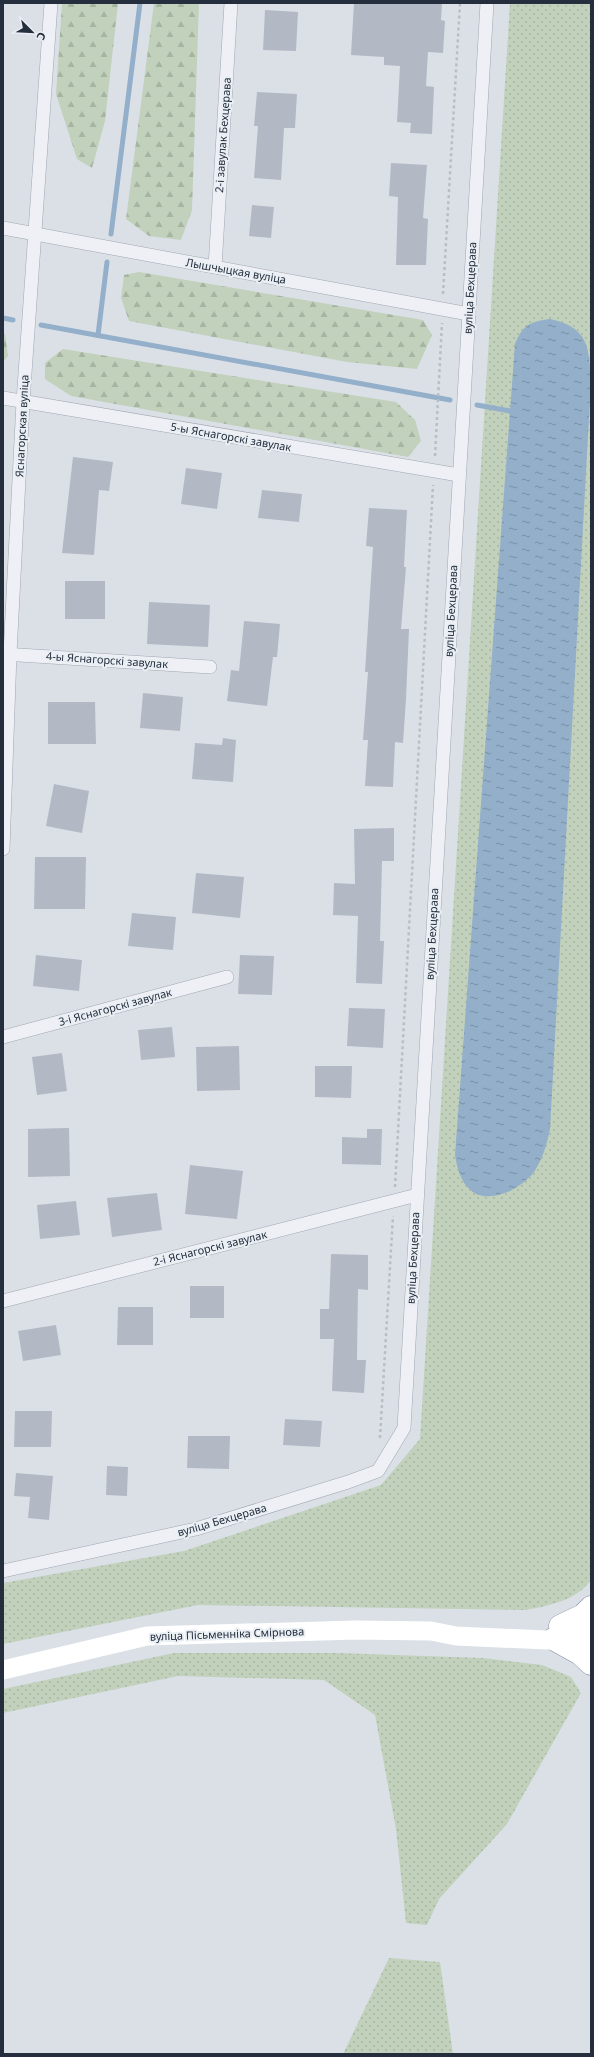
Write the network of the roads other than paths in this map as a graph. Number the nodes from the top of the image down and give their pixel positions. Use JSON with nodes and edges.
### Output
{"nodes":[{"id":1,"x":51,"y":3,"type":"edge"},
{"id":2,"x":231,"y":3,"type":"edge"},
{"id":3,"x":487,"y":3,"type":"edge"},
{"id":4,"x":3,"y":228,"type":"edge"},
{"id":5,"x":35,"y":234,"type":"junction"},
{"id":6,"x":215,"y":267,"type":"junction"},
{"id":7,"x":469,"y":314,"type":"junction"},
{"id":8,"x":3,"y":398,"type":"edge"},
{"id":9,"x":23,"y":402,"type":"junction"},
{"id":10,"x":459,"y":476,"type":"junction"},
{"id":11,"x":6,"y":654,"type":"edge"},
{"id":12,"x":210,"y":667,"type":"dead end"},
{"id":13,"x":3,"y":849,"type":"edge"},
{"id":14,"x":227,"y":977,"type":"dead end"},
{"id":15,"x":3,"y":1037,"type":"edge"},
{"id":16,"x":417,"y":1195,"type":"junction"},
{"id":17,"x":3,"y":1301,"type":"edge"},
{"id":18,"x":3,"y":1571,"type":"edge"},
{"id":19,"x":591,"y":1607,"type":"edge"},
{"id":20,"x":591,"y":1626,"type":"edge"},
{"id":21,"x":557,"y":1633,"type":"junction"},
{"id":22,"x":591,"y":1642,"type":"edge"},
{"id":23,"x":591,"y":1664,"type":"edge"},
{"id":24,"x":3,"y":1670,"type":"edge"}],
"edges":[{"from":1,"to":5,"type":"street","name":"Яснагорская вуліца"},
{"from":2,"to":6,"type":"street","name":"2-і завулак Бехцерава"},
{"from":3,"to":7,"type":"street","name":"вуліца Бехцерава"},
{"from":4,"to":5,"type":"street","name":"Лышчыцкая вуліца"},
{"from":5,"to":6,"type":"street","name":"Лышчыцкая вуліца"},
{"from":5,"to":9,"type":"street","name":"Яснагорская вуліца"},
{"from":6,"to":7,"type":"street","name":"Лышчыцкая вуліца"},
{"from":7,"to":10,"type":"street","name":"вуліца Бехцерава"},
{"from":8,"to":9,"type":"street","name":"5-ы Яснагорскі завулак"},
{"from":9,"to":10,"type":"street","name":"5-ы Яснагорскі завулак"},
{"from":9,"to":11,"type":"street","name":"Яснагорская вуліца"},
{"from":10,"to":16,"type":"street","name":"вуліца Бехцерава"},
{"from":11,"to":12,"type":"street","name":"4-ы Яснагорскі завулак"},
{"from":11,"to":13,"type":"street","name":"Яснагорская вуліца"},
{"from":14,"to":15,"type":"street","name":"3-і Яснагорскі завулак"},
{"from":16,"to":17,"type":"street","name":"2-і Яснагорскі завулак"},
{"from":16,"to":18,"type":"street","name":"вуліца Бехцерава"},
{"from":19,"to":21,"type":"highway"},
{"from":20,"to":21,"type":"main road","name":"вуліца Пісьменніка Смірнова"},
{"from":21,"to":22,"type":"main road","name":"вуліца Пісьменніка Смірнова"},
{"from":21,"to":23,"type":"highway"},
{"from":21,"to":24,"type":"main road","name":"вуліца Пісьменніка Смірнова"}]}
